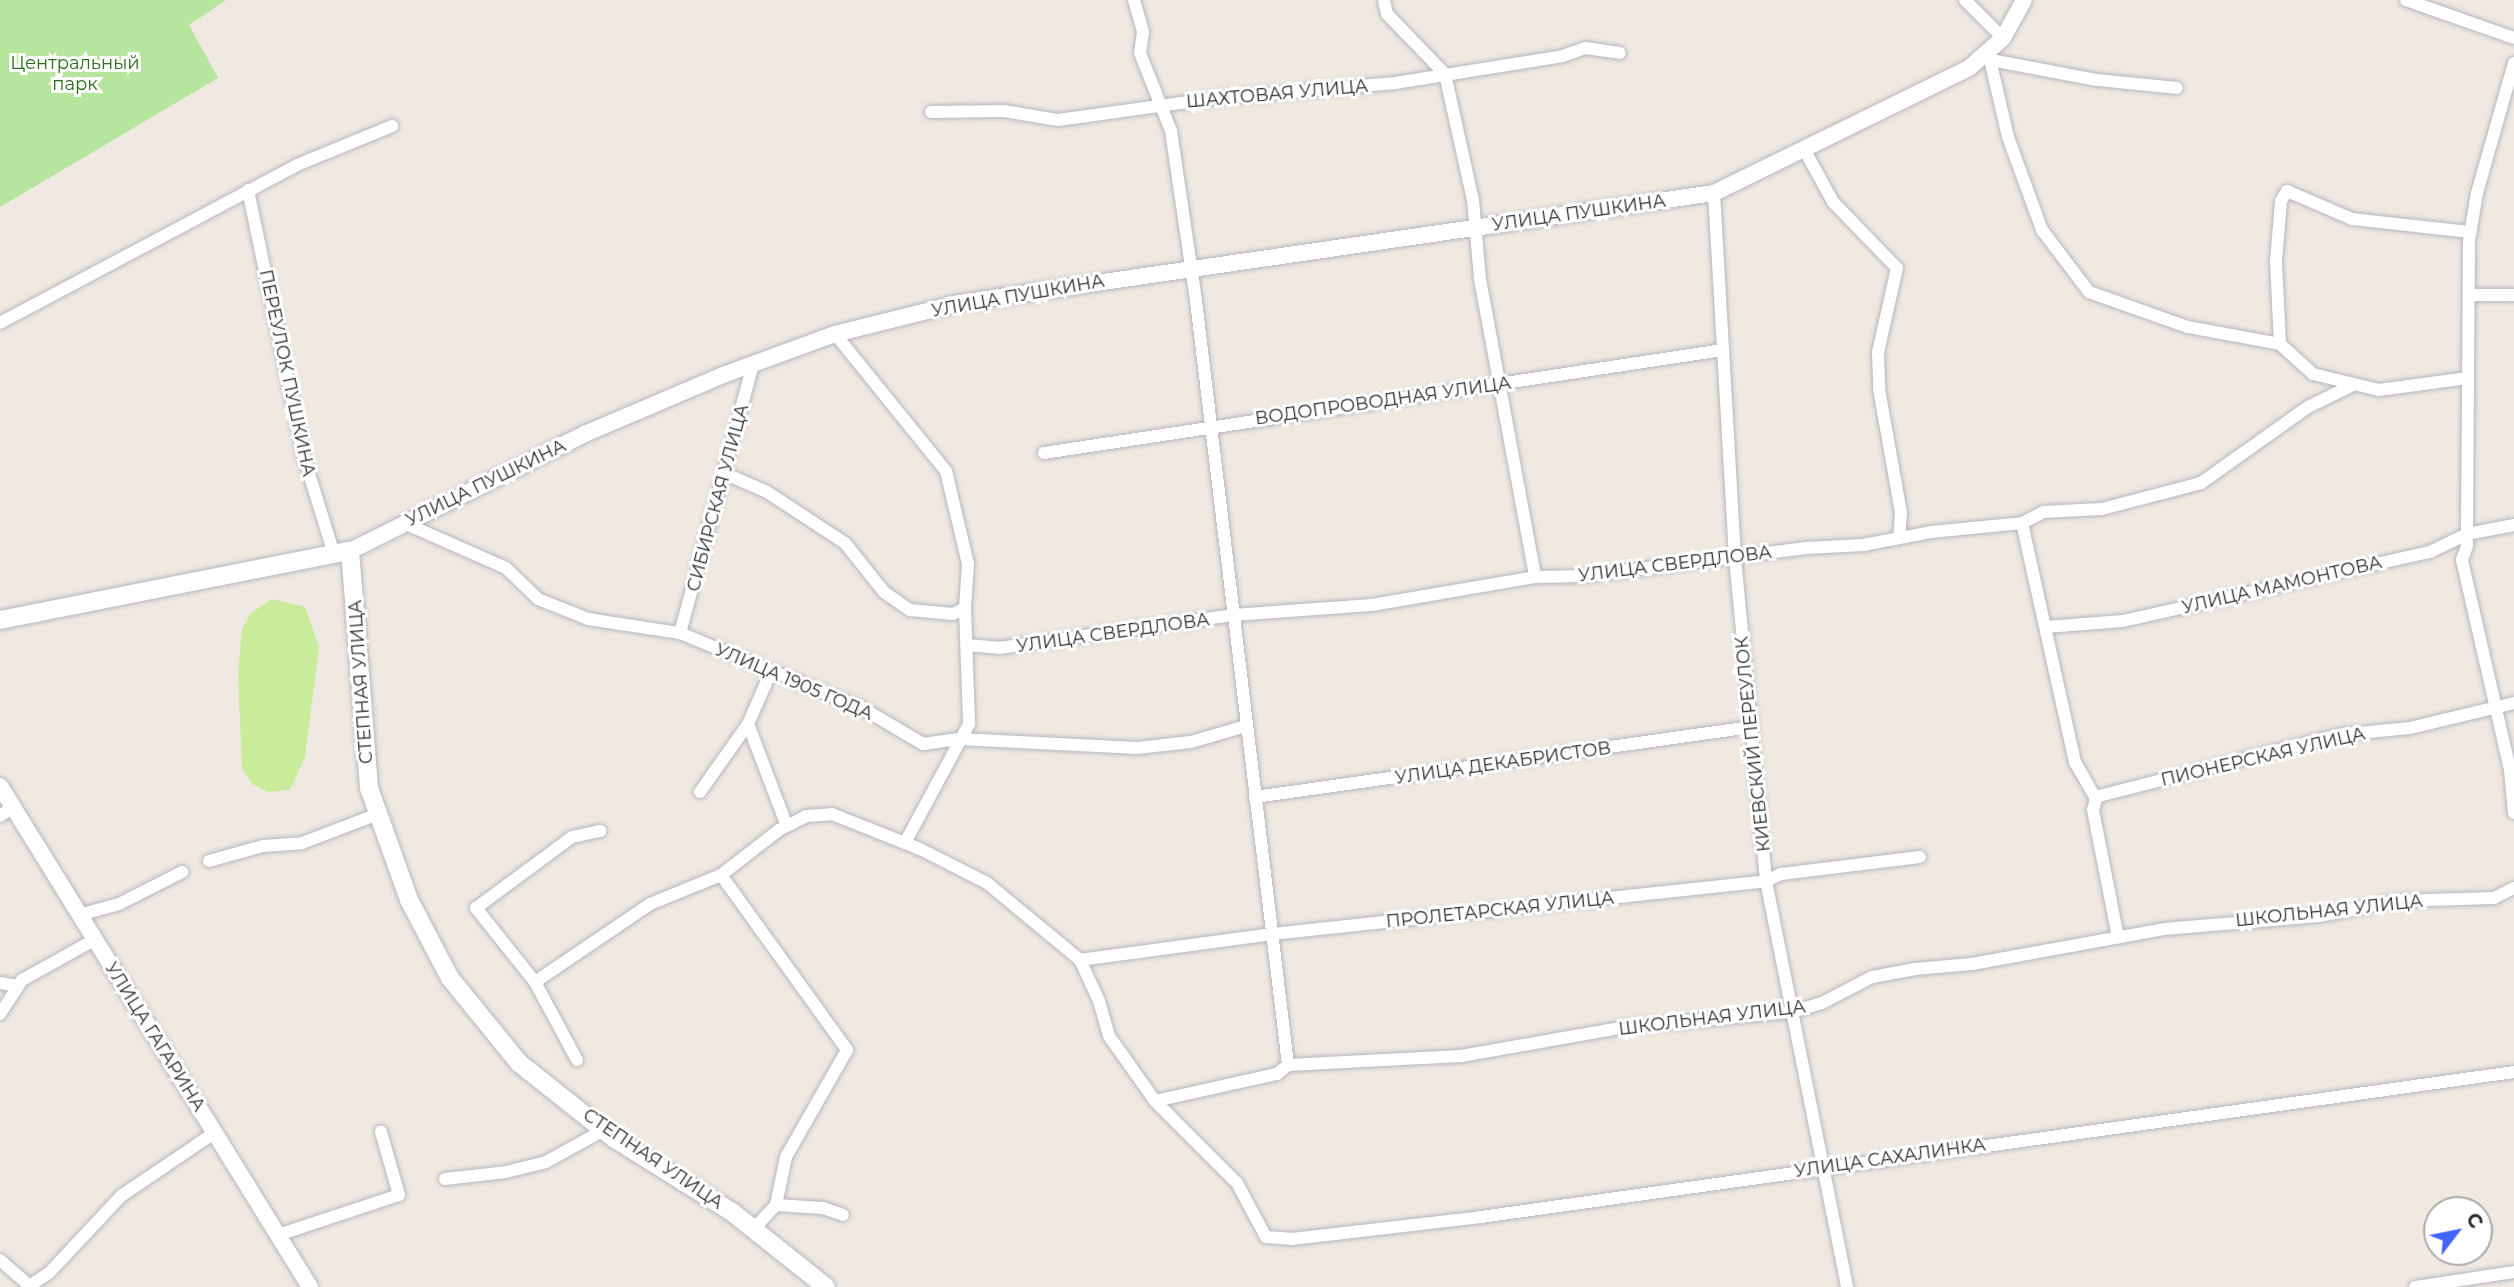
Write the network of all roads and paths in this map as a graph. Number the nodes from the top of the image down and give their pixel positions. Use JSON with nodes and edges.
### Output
{"nodes":[{"id":1,"x":1134,"y":0,"type":"edge"},
{"id":2,"x":1384,"y":0,"type":"edge"},
{"id":3,"x":1965,"y":0,"type":"edge"},
{"id":4,"x":2024,"y":0,"type":"edge"},
{"id":5,"x":2406,"y":0,"type":"edge"},
{"id":6,"x":2003,"y":38,"type":"junction"},
{"id":7,"x":2514,"y":38,"type":"edge"},
{"id":8,"x":1620,"y":53,"type":"dead end"},
{"id":9,"x":1989,"y":56,"type":"junction"},
{"id":10,"x":2514,"y":63,"type":"edge"},
{"id":11,"x":1445,"y":74,"type":"junction"},
{"id":12,"x":2177,"y":88,"type":"dead end"},
{"id":13,"x":1159,"y":106,"type":"junction"},
{"id":14,"x":931,"y":112,"type":"dead end"},
{"id":15,"x":392,"y":126,"type":"dead end"},
{"id":16,"x":1804,"y":149,"type":"junction"},
{"id":17,"x":248,"y":190,"type":"junction"},
{"id":18,"x":1714,"y":193,"type":"junction"},
{"id":19,"x":1475,"y":229,"type":"junction"},
{"id":20,"x":2470,"y":232,"type":"junction"},
{"id":21,"x":1188,"y":269,"type":"junction"},
{"id":22,"x":2469,"y":295,"type":"junction"},
{"id":23,"x":2514,"y":295,"type":"edge"},
{"id":24,"x":0,"y":323,"type":"edge"},
{"id":25,"x":835,"y":334,"type":"junction"},
{"id":26,"x":2280,"y":344,"type":"junction"},
{"id":27,"x":1723,"y":350,"type":"junction"},
{"id":28,"x":752,"y":364,"type":"junction"},
{"id":29,"x":2468,"y":378,"type":"junction"},
{"id":30,"x":1502,"y":384,"type":"junction"},
{"id":31,"x":2351,"y":386,"type":"junction"},
{"id":32,"x":1209,"y":427,"type":"junction"},
{"id":33,"x":1044,"y":453,"type":"dead end"},
{"id":34,"x":726,"y":474,"type":"junction"},
{"id":35,"x":404,"y":523,"type":"junction"},
{"id":36,"x":2022,"y":523,"type":"junction"},
{"id":37,"x":2514,"y":525,"type":"edge"},
{"id":38,"x":2467,"y":534,"type":"junction"},
{"id":39,"x":1899,"y":538,"type":"junction"},
{"id":40,"x":342,"y":552,"type":"junction"},
{"id":41,"x":1735,"y":558,"type":"junction"},
{"id":42,"x":1535,"y":577,"type":"junction"},
{"id":43,"x":965,"y":608,"type":"junction"},
{"id":44,"x":1233,"y":615,"type":"junction"},
{"id":45,"x":0,"y":620,"type":"edge"},
{"id":46,"x":2046,"y":627,"type":"junction"},
{"id":47,"x":681,"y":633,"type":"junction"},
{"id":48,"x":967,"y":645,"type":"junction"},
{"id":49,"x":771,"y":672,"type":"junction"},
{"id":50,"x":2514,"y":703,"type":"edge"},
{"id":51,"x":2494,"y":709,"type":"junction"},
{"id":52,"x":748,"y":724,"type":"junction"},
{"id":53,"x":1246,"y":726,"type":"junction"},
{"id":54,"x":1751,"y":727,"type":"junction"},
{"id":55,"x":959,"y":739,"type":"junction"},
{"id":56,"x":0,"y":786,"type":"edge"},
{"id":57,"x":700,"y":792,"type":"dead end"},
{"id":58,"x":1255,"y":797,"type":"junction"},
{"id":59,"x":2095,"y":797,"type":"junction"},
{"id":60,"x":7,"y":812,"type":"edge"},
{"id":61,"x":2514,"y":813,"type":"edge"},
{"id":62,"x":378,"y":814,"type":"junction"},
{"id":63,"x":783,"y":828,"type":"junction"},
{"id":64,"x":600,"y":831,"type":"dead end"},
{"id":65,"x":905,"y":843,"type":"junction"},
{"id":66,"x":1920,"y":857,"type":"dead end"},
{"id":67,"x":209,"y":861,"type":"dead end"},
{"id":68,"x":182,"y":872,"type":"dead end"},
{"id":69,"x":721,"y":875,"type":"junction"},
{"id":70,"x":1766,"y":881,"type":"junction"},
{"id":71,"x":2514,"y":888,"type":"edge"},
{"id":72,"x":79,"y":915,"type":"junction"},
{"id":73,"x":1272,"y":934,"type":"junction"},
{"id":74,"x":2118,"y":937,"type":"junction"},
{"id":75,"x":94,"y":940,"type":"junction"},
{"id":76,"x":1080,"y":960,"type":"junction"},
{"id":77,"x":536,"y":982,"type":"junction"},
{"id":78,"x":0,"y":983,"type":"edge"},
{"id":79,"x":18,"y":986,"type":"junction"},
{"id":80,"x":1791,"y":1012,"type":"junction"},
{"id":81,"x":0,"y":1014,"type":"edge"},
{"id":82,"x":577,"y":1060,"type":"dead end"},
{"id":83,"x":1288,"y":1065,"type":"junction"},
{"id":84,"x":2514,"y":1072,"type":"edge"},
{"id":85,"x":1155,"y":1101,"type":"junction"},
{"id":86,"x":604,"y":1130,"type":"junction"},
{"id":87,"x":381,"y":1132,"type":"dead end"},
{"id":88,"x":214,"y":1133,"type":"junction"},
{"id":89,"x":1821,"y":1168,"type":"junction"},
{"id":90,"x":445,"y":1179,"type":"dead end"},
{"id":91,"x":776,"y":1205,"type":"junction"},
{"id":92,"x":843,"y":1215,"type":"dead end"},
{"id":93,"x":754,"y":1228,"type":"junction"},
{"id":94,"x":278,"y":1235,"type":"junction"},
{"id":95,"x":0,"y":1259,"type":"edge"},
{"id":96,"x":2514,"y":1272,"type":"edge"},
{"id":97,"x":28,"y":1286,"type":"edge"},
{"id":98,"x":310,"y":1287,"type":"edge"},
{"id":99,"x":826,"y":1287,"type":"edge"},
{"id":100,"x":1847,"y":1287,"type":"edge"},
{"id":101,"x":2415,"y":1287,"type":"edge"}],
"edges":[{"from":1,"to":13,"type":"street"},
{"from":2,"to":11,"type":"street"},
{"from":3,"to":6,"type":"street"},
{"from":4,"to":6,"type":"street","name":"УЛИЦА ПУШКИНА"},
{"from":5,"to":7,"type":"street"},
{"from":6,"to":9,"type":"street","name":"УЛИЦА ПУШКИНА"},
{"from":8,"to":11,"type":"street","name":"ШАХТОВАЯ УЛИЦА"},
{"from":9,"to":12,"type":"street"},
{"from":9,"to":16,"type":"street","name":"УЛИЦА ПУШКИНА"},
{"from":9,"to":26,"type":"street"},
{"from":10,"to":20,"type":"street"},
{"from":11,"to":13,"type":"street","name":"ШАХТОВАЯ УЛИЦА"},
{"from":11,"to":19,"type":"street"},
{"from":13,"to":14,"type":"street","name":"ШАХТОВАЯ УЛИЦА"},
{"from":13,"to":21,"type":"street"},
{"from":15,"to":17,"type":"street"},
{"from":16,"to":18,"type":"street","name":"УЛИЦА ПУШКИНА"},
{"from":16,"to":39,"type":"street"},
{"from":17,"to":24,"type":"street"},
{"from":17,"to":40,"type":"street","name":"ПЕРЕУЛОК ПУШКИНА"},
{"from":18,"to":19,"type":"street","name":"УЛИЦА ПУШКИНА"},
{"from":18,"to":27,"type":"street","name":"КИЕВСКИЙ ПЕРЕУЛОК"},
{"from":19,"to":21,"type":"street","name":"УЛИЦА ПУШКИНА"},
{"from":19,"to":30,"type":"street"},
{"from":20,"to":22,"type":"street"},
{"from":20,"to":26,"type":"street"},
{"from":21,"to":25,"type":"street","name":"УЛИЦА ПУШКИНА"},
{"from":21,"to":32,"type":"street"},
{"from":22,"to":23,"type":"street"},
{"from":22,"to":29,"type":"street"},
{"from":25,"to":28,"type":"street","name":"УЛИЦА ПУШКИНА"},
{"from":25,"to":43,"type":"street"},
{"from":26,"to":31,"type":"street"},
{"from":27,"to":30,"type":"street","name":"ВОДОПРОВОДНАЯ УЛИЦА"},
{"from":27,"to":41,"type":"street","name":"КИЕВСКИЙ ПЕРЕУЛОК"},
{"from":28,"to":34,"type":"street","name":"СИБИРСКАЯ УЛИЦА"},
{"from":28,"to":35,"type":"street","name":"УЛИЦА ПУШКИНА"},
{"from":29,"to":31,"type":"street"},
{"from":29,"to":38,"type":"street"},
{"from":30,"to":32,"type":"street","name":"ВОДОПРОВОДНАЯ УЛИЦА"},
{"from":30,"to":42,"type":"street"},
{"from":31,"to":36,"type":"street","name":"УЛИЦА СВЕРДЛОВА"},
{"from":32,"to":33,"type":"street","name":"ВОДОПРОВОДНАЯ УЛИЦА"},
{"from":32,"to":44,"type":"street"},
{"from":34,"to":43,"type":"street"},
{"from":34,"to":47,"type":"street","name":"СИБИРСКАЯ УЛИЦА"},
{"from":35,"to":40,"type":"street","name":"УЛИЦА ПУШКИНА"},
{"from":35,"to":47,"type":"street","name":"УЛИЦА 1905 ГОДА"},
{"from":36,"to":39,"type":"street","name":"УЛИЦА СВЕРДЛОВА"},
{"from":36,"to":46,"type":"street"},
{"from":37,"to":38,"type":"street","name":"УЛИЦА МАМОНТОВА"},
{"from":38,"to":46,"type":"street","name":"УЛИЦА МАМОНТОВА"},
{"from":38,"to":51,"type":"street"},
{"from":39,"to":41,"type":"street","name":"УЛИЦА СВЕРДЛОВА"},
{"from":40,"to":45,"type":"main road","name":"УЛИЦА ПУШКИНА"},
{"from":40,"to":62,"type":"main road","name":"СТЕПНАЯ УЛИЦА"},
{"from":41,"to":42,"type":"street","name":"УЛИЦА СВЕРДЛОВА"},
{"from":41,"to":54,"type":"street","name":"КИЕВСКИЙ ПЕРЕУЛОК"},
{"from":42,"to":44,"type":"street","name":"УЛИЦА СВЕРДЛОВА"},
{"from":43,"to":48,"type":"street"},
{"from":44,"to":48,"type":"street","name":"УЛИЦА СВЕРДЛОВА"},
{"from":44,"to":53,"type":"street"},
{"from":46,"to":59,"type":"street"},
{"from":47,"to":49,"type":"street","name":"УЛИЦА 1905 ГОДА"},
{"from":48,"to":55,"type":"street"},
{"from":49,"to":52,"type":"street"},
{"from":49,"to":55,"type":"street","name":"УЛИЦА 1905 ГОДА"},
{"from":50,"to":51,"type":"street","name":"ПИОНЕРСКАЯ УЛИЦА"},
{"from":51,"to":59,"type":"street","name":"ПИОНЕРСКАЯ УЛИЦА"},
{"from":51,"to":61,"type":"street"},
{"from":52,"to":57,"type":"street"},
{"from":52,"to":63,"type":"street"},
{"from":53,"to":55,"type":"street","name":"УЛИЦА 1905 ГОДА"},
{"from":53,"to":58,"type":"street"},
{"from":54,"to":58,"type":"street","name":"УЛИЦА ДЕКАБРИСТОВ"},
{"from":54,"to":70,"type":"street","name":"КИЕВСКИЙ ПЕРЕУЛОК"},
{"from":55,"to":65,"type":"street"},
{"from":56,"to":60,"type":"street","name":"УЛИЦА ГАГАРИНА"},
{"from":58,"to":73,"type":"street"},
{"from":59,"to":74,"type":"street"},
{"from":60,"to":72,"type":"street","name":"УЛИЦА ГАГАРИНА"},
{"from":62,"to":67,"type":"street"},
{"from":62,"to":86,"type":"main road","name":"СТЕПНАЯ УЛИЦА"},
{"from":63,"to":65,"type":"street"},
{"from":63,"to":69,"type":"street"},
{"from":64,"to":77,"type":"street"},
{"from":65,"to":76,"type":"street"},
{"from":66,"to":70,"type":"street","name":"ПРОЛЕТАРСКАЯ УЛИЦА"},
{"from":68,"to":72,"type":"street"},
{"from":69,"to":77,"type":"street"},
{"from":69,"to":91,"type":"street"},
{"from":70,"to":73,"type":"street","name":"ПРОЛЕТАРСКАЯ УЛИЦА"},
{"from":70,"to":80,"type":"street","name":"КИЕВСКИЙ ПЕРЕУЛОК"},
{"from":71,"to":74,"type":"street","name":"ШКОЛЬНАЯ УЛИЦА"},
{"from":72,"to":75,"type":"street","name":"УЛИЦА ГАГАРИНА"},
{"from":73,"to":76,"type":"street","name":"ПРОЛЕТАРСКАЯ УЛИЦА"},
{"from":73,"to":83,"type":"street"},
{"from":74,"to":80,"type":"street","name":"ШКОЛЬНАЯ УЛИЦА"},
{"from":75,"to":79,"type":"street"},
{"from":75,"to":88,"type":"street","name":"УЛИЦА ГАГАРИНА"},
{"from":76,"to":85,"type":"street"},
{"from":77,"to":82,"type":"street"},
{"from":78,"to":79,"type":"street"},
{"from":79,"to":81,"type":"street"},
{"from":80,"to":83,"type":"street","name":"ШКОЛЬНАЯ УЛИЦА"},
{"from":80,"to":89,"type":"street","name":"КИЕВСКИЙ ПЕРЕУЛОК"},
{"from":83,"to":85,"type":"street","name":"ШКОЛЬНАЯ УЛИЦА"},
{"from":84,"to":89,"type":"street","name":"УЛИЦА САХАЛИНКА"},
{"from":85,"to":89,"type":"street","name":"УЛИЦА САХАЛИНКА"},
{"from":86,"to":90,"type":"street"},
{"from":86,"to":93,"type":"main road","name":"СТЕПНАЯ УЛИЦА"},
{"from":87,"to":94,"type":"street"},
{"from":88,"to":94,"type":"street","name":"УЛИЦА ГАГАРИНА"},
{"from":88,"to":97,"type":"street"},
{"from":89,"to":100,"type":"street","name":"КИЕВСКИЙ ПЕРЕУЛОК"},
{"from":91,"to":92,"type":"street"},
{"from":91,"to":93,"type":"street"},
{"from":93,"to":99,"type":"main road","name":"СТЕПНАЯ УЛИЦА"},
{"from":94,"to":98,"type":"street","name":"УЛИЦА ГАГАРИНА"},
{"from":95,"to":97,"type":"street"},
{"from":96,"to":101,"type":"street"}]}
